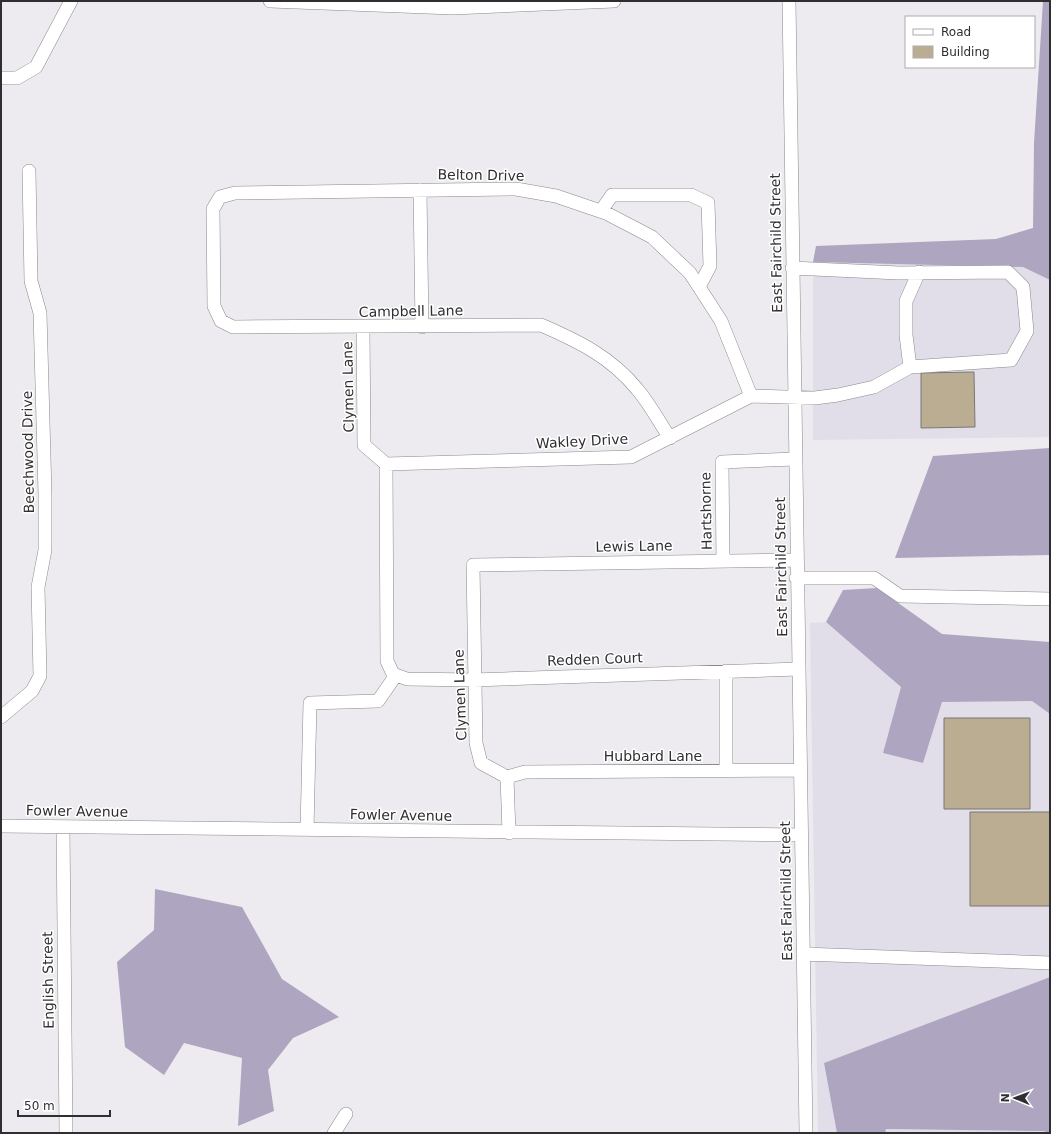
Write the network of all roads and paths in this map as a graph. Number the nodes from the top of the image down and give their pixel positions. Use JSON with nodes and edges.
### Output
{"nodes":[{"id":1,"x":70,"y":1,"type":"edge"},
{"id":2,"x":270,"y":1,"type":"edge"},
{"id":3,"x":614,"y":1,"type":"edge"},
{"id":4,"x":789,"y":1,"type":"edge"},
{"id":5,"x":1,"y":78,"type":"edge"},
{"id":6,"x":30,"y":170,"type":"dead end"},
{"id":7,"x":420,"y":190,"type":"junction"},
{"id":8,"x":213,"y":209,"type":"joint"},
{"id":9,"x":601,"y":211,"type":"junction"},
{"id":10,"x":792,"y":268,"type":"junction"},
{"id":11,"x":918,"y":272,"type":"junction"},
{"id":12,"x":699,"y":287,"type":"junction"},
{"id":13,"x":422,"y":327,"type":"junction"},
{"id":14,"x":363,"y":328,"type":"junction"},
{"id":15,"x":910,"y":366,"type":"junction"},
{"id":16,"x":751,"y":396,"type":"junction"},
{"id":17,"x":794,"y":397,"type":"junction"},
{"id":18,"x":670,"y":438,"type":"junction"},
{"id":19,"x":795,"y":459,"type":"junction"},
{"id":20,"x":386,"y":464,"type":"junction"},
{"id":21,"x":723,"y":560,"type":"junction"},
{"id":22,"x":796,"y":560,"type":"junction"},
{"id":23,"x":473,"y":565,"type":"joint"},
{"id":24,"x":796,"y":578,"type":"junction"},
{"id":25,"x":1050,"y":599,"type":"edge"},
{"id":26,"x":798,"y":669,"type":"junction"},
{"id":27,"x":726,"y":671,"type":"junction"},
{"id":28,"x":394,"y":675,"type":"junction"},
{"id":29,"x":474,"y":680,"type":"junction"},
{"id":30,"x":1,"y":717,"type":"edge"},
{"id":31,"x":800,"y":770,"type":"junction"},
{"id":32,"x":726,"y":771,"type":"junction"},
{"id":33,"x":507,"y":777,"type":"junction"},
{"id":34,"x":1,"y":826,"type":"edge"},
{"id":35,"x":63,"y":827,"type":"junction"},
{"id":36,"x":307,"y":830,"type":"junction"},
{"id":37,"x":508,"y":833,"type":"junction"},
{"id":38,"x":801,"y":835,"type":"junction"},
{"id":39,"x":803,"y":954,"type":"junction"},
{"id":40,"x":1050,"y":963,"type":"edge"},
{"id":41,"x":346,"y":1114,"type":"dead end"},
{"id":42,"x":66,"y":1133,"type":"edge"},
{"id":43,"x":334,"y":1133,"type":"edge"},
{"id":44,"x":806,"y":1133,"type":"edge"}],
"edges":[{"from":1,"to":5,"type":"street"},
{"from":2,"to":3,"type":"street"},
{"from":4,"to":10,"type":"street","name":"East Fairchild Street"},
{"from":6,"to":30,"type":"street","name":"Beechwood Drive"},
{"from":7,"to":8,"type":"street","name":"Belton Drive"},
{"from":7,"to":9,"type":"street","name":"Belton Drive"},
{"from":7,"to":13,"type":"street"},
{"from":8,"to":14,"type":"street","name":"Campbell Lane"},
{"from":9,"to":12,"type":"street","name":"Belton Drive"},
{"from":9,"to":12,"type":"street"},
{"from":10,"to":11,"type":"street"},
{"from":10,"to":17,"type":"street","name":"East Fairchild Street"},
{"from":11,"to":15,"type":"street"},
{"from":11,"to":15,"type":"street"},
{"from":12,"to":16,"type":"street","name":"Belton Drive"},
{"from":13,"to":14,"type":"street","name":"Campbell Lane"},
{"from":13,"to":18,"type":"street","name":"Campbell Lane"},
{"from":14,"to":20,"type":"street","name":"Clymen Lane"},
{"from":15,"to":17,"type":"street","name":"Wakley Drive"},
{"from":16,"to":17,"type":"street","name":"Wakley Drive"},
{"from":16,"to":18,"type":"street","name":"Wakley Drive"},
{"from":17,"to":19,"type":"street","name":"East Fairchild Street"},
{"from":18,"to":20,"type":"street","name":"Wakley Drive"},
{"from":19,"to":21,"type":"street","name":"Hartshorne"},
{"from":19,"to":22,"type":"street","name":"East Fairchild Street"},
{"from":20,"to":28,"type":"street"},
{"from":21,"to":22,"type":"street","name":"Lewis Lane"},
{"from":21,"to":23,"type":"street","name":"Lewis Lane"},
{"from":22,"to":24,"type":"street","name":"East Fairchild Street"},
{"from":23,"to":29,"type":"street","name":"Clymen Lane"},
{"from":24,"to":25,"type":"street"},
{"from":24,"to":26,"type":"street","name":"East Fairchild Street"},
{"from":26,"to":27,"type":"street","name":"Redden Court"},
{"from":26,"to":31,"type":"street","name":"East Fairchild Street"},
{"from":27,"to":29,"type":"street","name":"Redden Court"},
{"from":27,"to":32,"type":"street"},
{"from":28,"to":29,"type":"street","name":"Redden Court"},
{"from":28,"to":36,"type":"street"},
{"from":29,"to":33,"type":"street","name":"Clymen Lane"},
{"from":31,"to":32,"type":"street","name":"Hubbard Lane"},
{"from":31,"to":38,"type":"street","name":"East Fairchild Street"},
{"from":32,"to":33,"type":"street","name":"Hubbard Lane"},
{"from":33,"to":37,"type":"street"},
{"from":34,"to":35,"type":"street","name":"Fowler Avenue"},
{"from":35,"to":36,"type":"street","name":"Fowler Avenue"},
{"from":35,"to":42,"type":"street","name":"English Street"},
{"from":36,"to":37,"type":"street","name":"Fowler Avenue"},
{"from":37,"to":38,"type":"street","name":"Fowler Avenue"},
{"from":38,"to":39,"type":"street","name":"East Fairchild Street"},
{"from":39,"to":40,"type":"street"},
{"from":39,"to":44,"type":"street","name":"East Fairchild Street"},
{"from":41,"to":43,"type":"street"}]}
